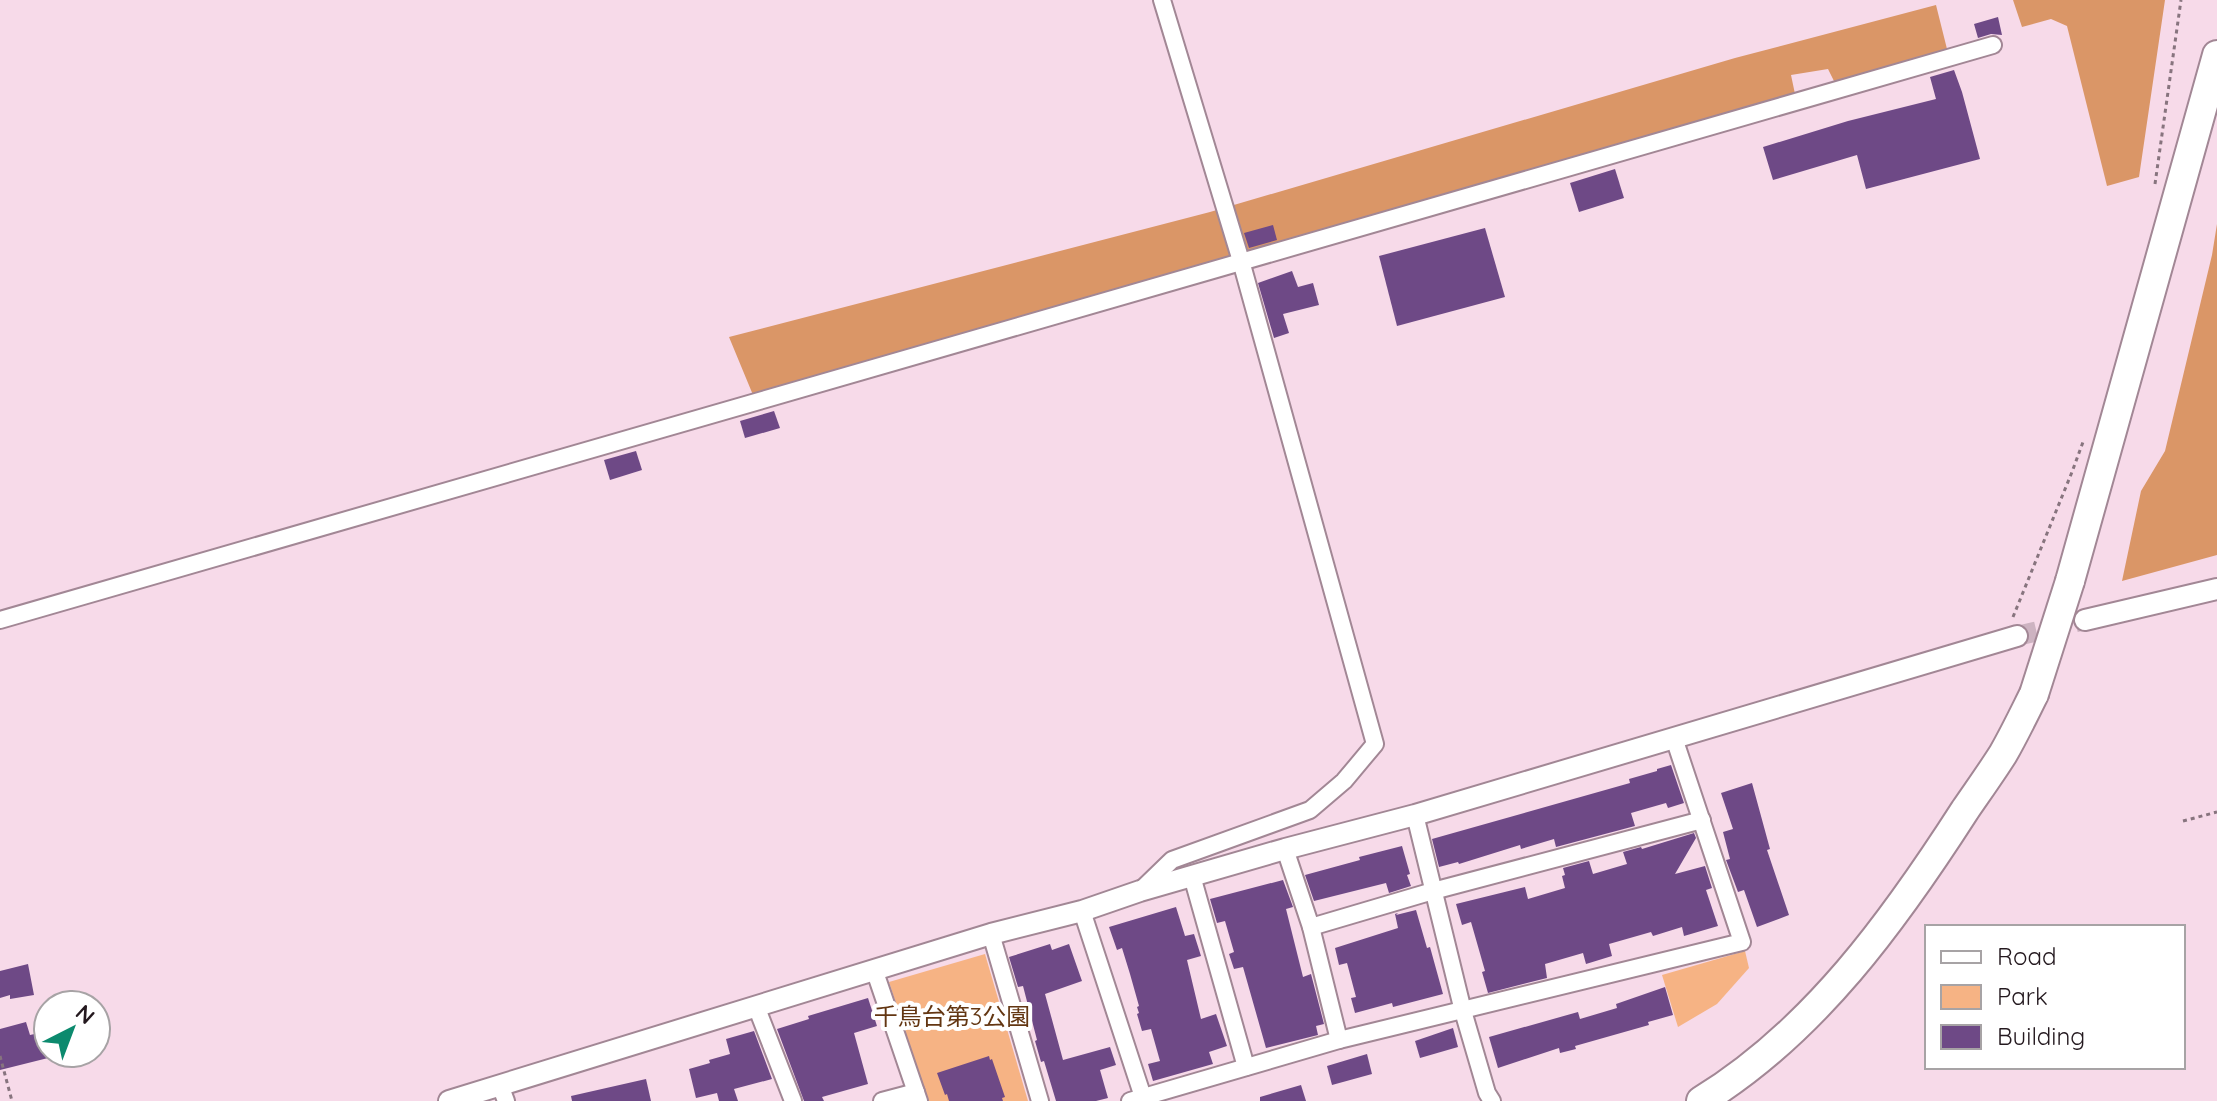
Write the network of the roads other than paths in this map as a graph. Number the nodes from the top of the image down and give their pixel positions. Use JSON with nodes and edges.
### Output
{"nodes":[{"id":1,"x":1162,"y":0,"type":"edge"},
{"id":2,"x":1993,"y":45,"type":"dead end"},
{"id":3,"x":2217,"y":55,"type":"edge"},
{"id":4,"x":2217,"y":117,"type":"edge"},
{"id":5,"x":1241,"y":261,"type":"junction"},
{"id":6,"x":2150,"y":300,"type":"junction"},
{"id":7,"x":2217,"y":589,"type":"edge"},
{"id":8,"x":0,"y":620,"type":"edge"},
{"id":9,"x":2085,"y":620,"type":"tunnel mouth"},
{"id":10,"x":2014,"y":628,"type":"tunnel mouth"},
{"id":11,"x":1674,"y":738,"type":"junction"},
{"id":12,"x":1415,"y":815,"type":"junction"},
{"id":13,"x":1702,"y":820,"type":"junction"},
{"id":14,"x":1285,"y":849,"type":"junction"},
{"id":15,"x":1192,"y":876,"type":"junction"},
{"id":16,"x":1140,"y":891,"type":"junction"},
{"id":17,"x":1433,"y":891,"type":"junction"},
{"id":18,"x":1082,"y":911,"type":"junction"},
{"id":19,"x":1311,"y":927,"type":"junction"},
{"id":20,"x":991,"y":934,"type":"junction"},
{"id":21,"x":874,"y":969,"type":"junction"},
{"id":22,"x":756,"y":1006,"type":"junction"},
{"id":23,"x":1463,"y":1011,"type":"junction"},
{"id":24,"x":1339,"y":1040,"type":"junction"},
{"id":25,"x":1246,"y":1067,"type":"junction"},
{"id":26,"x":503,"y":1093,"type":"edge"},
{"id":27,"x":918,"y":1096,"type":"edge"},
{"id":28,"x":1136,"y":1099,"type":"edge"},
{"id":29,"x":449,"y":1101,"type":"edge"},
{"id":30,"x":793,"y":1101,"type":"edge"},
{"id":31,"x":882,"y":1101,"type":"edge"},
{"id":32,"x":1040,"y":1101,"type":"edge"},
{"id":33,"x":1492,"y":1101,"type":"edge"},
{"id":34,"x":1701,"y":1101,"type":"edge"}],
"edges":[{"from":1,"to":5,"type":"street"},
{"from":2,"to":5,"type":"street"},
{"from":3,"to":6,"type":"highway"},
{"from":4,"to":6,"type":"highway"},
{"from":5,"to":8,"type":"street"},
{"from":5,"to":16,"type":"street"},
{"from":6,"to":34,"type":"highway","bridge":true},
{"from":7,"to":9,"type":"street"},
{"from":10,"to":11,"type":"street"},
{"from":11,"to":12,"type":"street"},
{"from":11,"to":13,"type":"street"},
{"from":12,"to":14,"type":"street"},
{"from":12,"to":17,"type":"street"},
{"from":13,"to":17,"type":"street"},
{"from":13,"to":23,"type":"street"},
{"from":14,"to":15,"type":"street"},
{"from":14,"to":19,"type":"street"},
{"from":15,"to":16,"type":"street"},
{"from":15,"to":25,"type":"street"},
{"from":16,"to":18,"type":"street"},
{"from":17,"to":19,"type":"street"},
{"from":17,"to":23,"type":"street"},
{"from":18,"to":20,"type":"street"},
{"from":18,"to":28,"type":"street"},
{"from":19,"to":24,"type":"street"},
{"from":20,"to":21,"type":"street"},
{"from":20,"to":32,"type":"street"},
{"from":21,"to":22,"type":"street"},
{"from":21,"to":27,"type":"street"},
{"from":22,"to":26,"type":"street"},
{"from":22,"to":30,"type":"street"},
{"from":23,"to":24,"type":"street"},
{"from":23,"to":33,"type":"street"},
{"from":24,"to":25,"type":"street"},
{"from":25,"to":28,"type":"street"},
{"from":26,"to":29,"type":"street"},
{"from":27,"to":31,"type":"street"}]}
